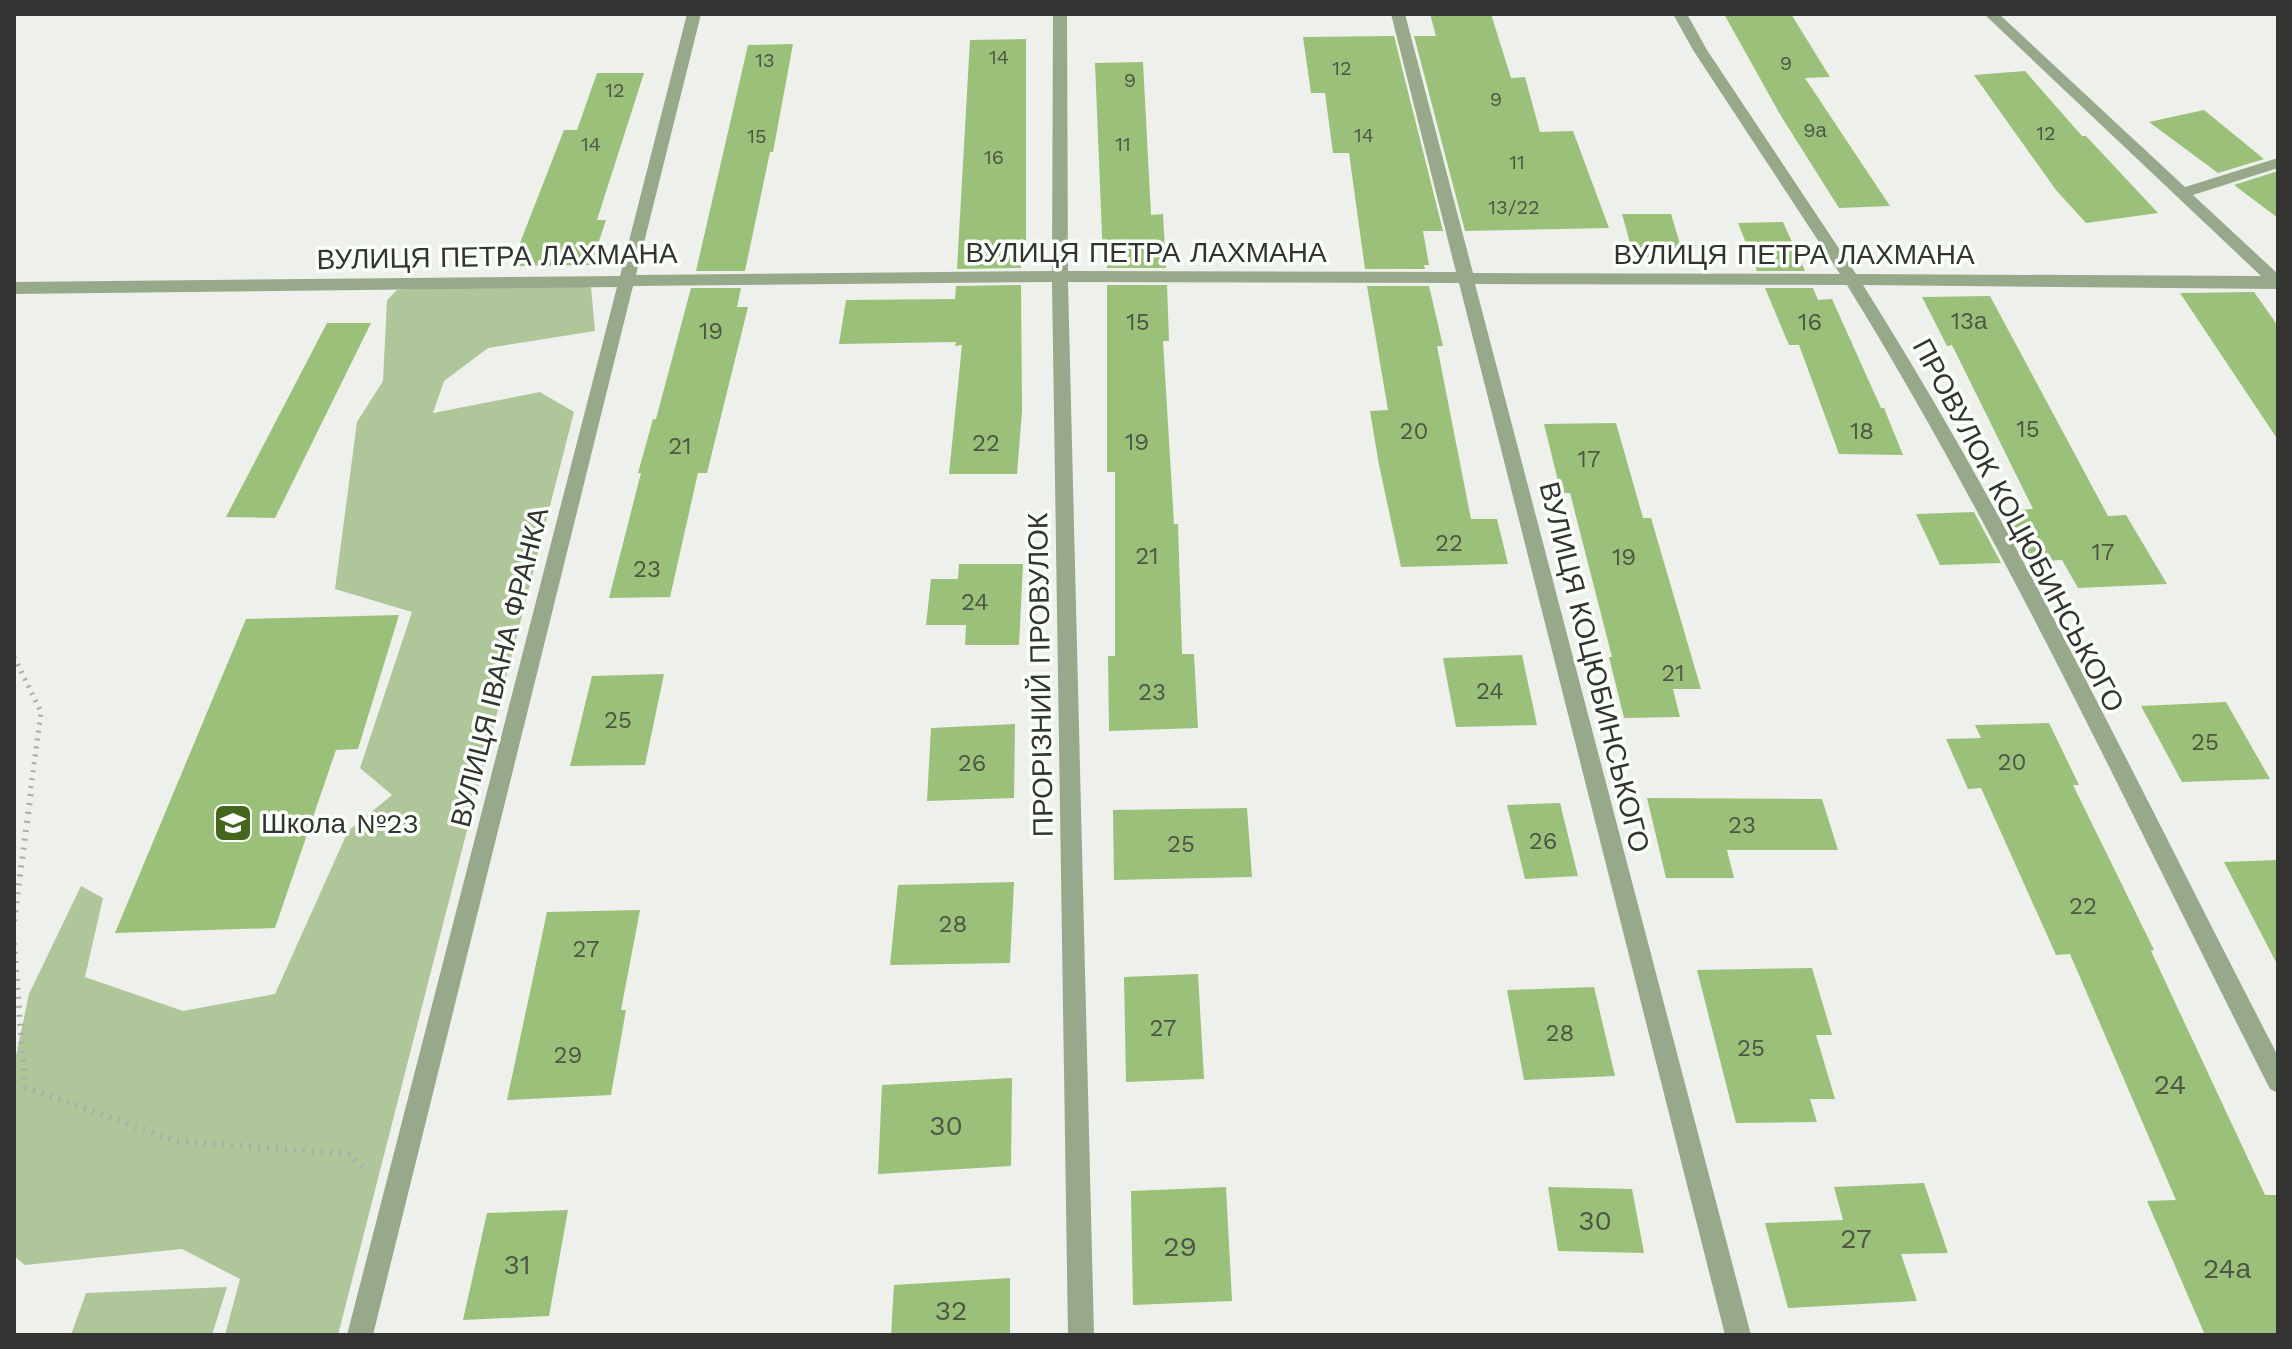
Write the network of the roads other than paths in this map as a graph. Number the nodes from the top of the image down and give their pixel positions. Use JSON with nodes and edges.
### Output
{"nodes":[{"id":1,"x":694,"y":14,"type":"edge"},
{"id":2,"x":1060,"y":14,"type":"edge"},
{"id":3,"x":1398,"y":14,"type":"edge"},
{"id":4,"x":1680,"y":14,"type":"edge"},
{"id":5,"x":1991,"y":14,"type":"edge"},
{"id":6,"x":2278,"y":163,"type":"edge"},
{"id":7,"x":2182,"y":193,"type":"junction"},
{"id":8,"x":1060,"y":276,"type":"junction"},
{"id":9,"x":625,"y":279,"type":"junction"},
{"id":10,"x":1467,"y":279,"type":"junction"},
{"id":11,"x":1852,"y":279,"type":"junction"},
{"id":12,"x":2278,"y":283,"type":"edge"},
{"id":13,"x":14,"y":288,"type":"edge"},
{"id":14,"x":2278,"y":1081,"type":"edge"},
{"id":15,"x":360,"y":1335,"type":"edge"},
{"id":16,"x":1081,"y":1335,"type":"edge"},
{"id":17,"x":1738,"y":1335,"type":"edge"}],
"edges":[{"from":1,"to":9,"type":"street","name":"ВУЛИЦЯ ІВАНА ФРАНКА"},
{"from":2,"to":8,"type":"street","name":"ПРОРІЗНИЙ ПРОВУЛОК"},
{"from":3,"to":10,"type":"street","name":"ВУЛИЦЯ КОЦЮБИНСЬКОГО"},
{"from":4,"to":11,"type":"street","name":"ПРОВУЛОК КОЦЮБИНСЬКОГО"},
{"from":5,"to":7,"type":"street"},
{"from":6,"to":7,"type":"street"},
{"from":7,"to":12,"type":"street"},
{"from":8,"to":9,"type":"street","name":"ВУЛИЦЯ ПЕТРА ЛАХМАНА"},
{"from":8,"to":10,"type":"street","name":"ВУЛИЦЯ ПЕТРА ЛАХМАНА"},
{"from":8,"to":16,"type":"street","name":"ПРОРІЗНИЙ ПРОВУЛОК"},
{"from":9,"to":13,"type":"street","name":"ВУЛИЦЯ ПЕТРА ЛАХМАНА"},
{"from":9,"to":15,"type":"street","name":"ВУЛИЦЯ ІВАНА ФРАНКА"},
{"from":10,"to":11,"type":"street","name":"ВУЛИЦЯ ПЕТРА ЛАХМАНА"},
{"from":10,"to":17,"type":"street","name":"ВУЛИЦЯ КОЦЮБИНСЬКОГО"},
{"from":11,"to":12,"type":"street","name":"ВУЛИЦЯ ПЕТРА ЛАХМАНА"},
{"from":11,"to":14,"type":"street","name":"ПРОВУЛОК КОЦЮБИНСЬКОГО"}]}
